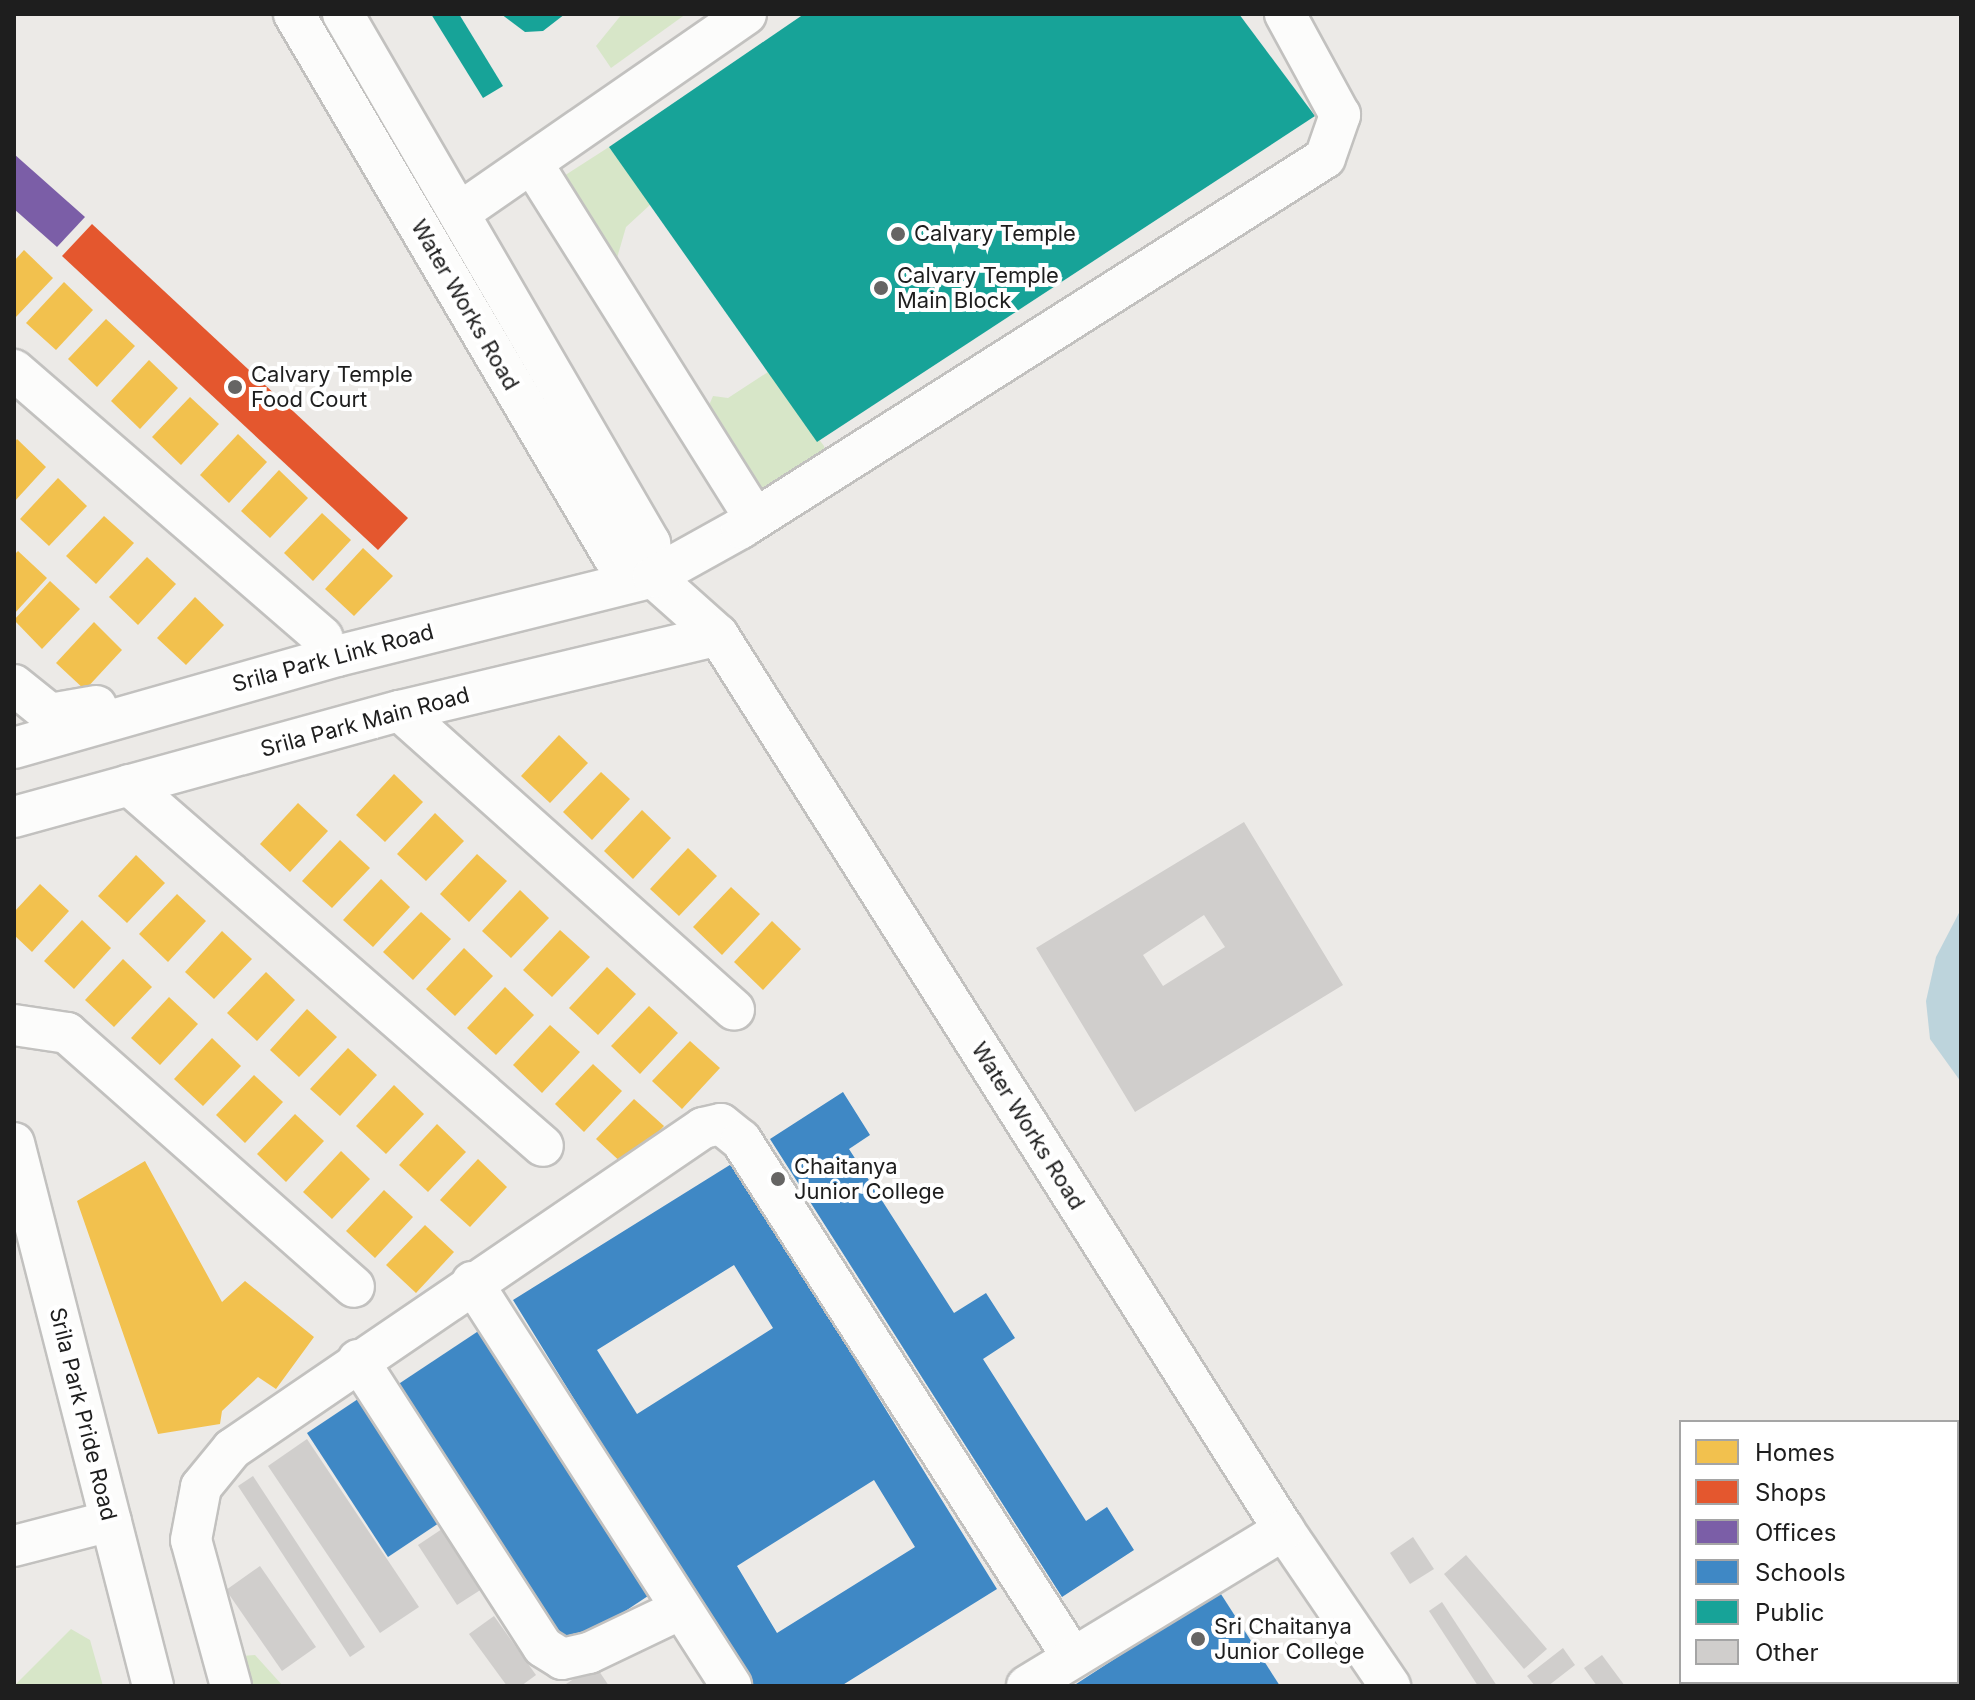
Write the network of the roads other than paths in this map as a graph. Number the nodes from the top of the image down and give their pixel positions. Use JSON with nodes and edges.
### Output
{"nodes":[{"id":1,"x":294,"y":14,"type":"edge"},
{"id":2,"x":343,"y":14,"type":"edge"},
{"id":3,"x":746,"y":14,"type":"edge"},
{"id":4,"x":1285,"y":14,"type":"edge"},
{"id":5,"x":532,"y":163,"type":"junction"},
{"id":6,"x":459,"y":213,"type":"junction"},
{"id":7,"x":14,"y":370,"type":"edge"},
{"id":8,"x":755,"y":519,"type":"junction"},
{"id":9,"x":653,"y":577,"type":"junction"},
{"id":10,"x":718,"y":635,"type":"junction"},
{"id":11,"x":14,"y":685,"type":"edge"},
{"id":12,"x":400,"y":711,"type":"junction"},
{"id":13,"x":14,"y":748,"type":"edge"},
{"id":14,"x":129,"y":785,"type":"junction"},
{"id":15,"x":14,"y":817,"type":"edge"},
{"id":16,"x":734,"y":1010,"type":"dead end"},
{"id":17,"x":14,"y":1025,"type":"edge"},
{"id":18,"x":14,"y":1143,"type":"edge"},
{"id":19,"x":543,"y":1146,"type":"dead end"},
{"id":20,"x":472,"y":1282,"type":"junction"},
{"id":21,"x":354,"y":1287,"type":"dead end"},
{"id":22,"x":358,"y":1360,"type":"junction"},
{"id":23,"x":111,"y":1521,"type":"junction"},
{"id":24,"x":1284,"y":1530,"type":"junction"},
{"id":25,"x":14,"y":1546,"type":"edge"},
{"id":26,"x":681,"y":1609,"type":"junction"},
{"id":27,"x":1071,"y":1655,"type":"junction"},
{"id":28,"x":153,"y":1686,"type":"edge"},
{"id":29,"x":231,"y":1686,"type":"edge"},
{"id":30,"x":731,"y":1686,"type":"edge"},
{"id":31,"x":1027,"y":1686,"type":"edge"},
{"id":32,"x":1390,"y":1686,"type":"edge"}],
"edges":[{"from":1,"to":9,"type":"street","name":"Water Works Road"},
{"from":2,"to":6,"type":"street","name":"Water Works Road"},
{"from":3,"to":5,"type":"street"},
{"from":4,"to":8,"type":"street","name":"Srila Park Link Road"},
{"from":5,"to":6,"type":"street"},
{"from":5,"to":8,"type":"street"},
{"from":6,"to":9,"type":"street","name":"Water Works Road"},
{"from":7,"to":11,"type":"street"},
{"from":8,"to":9,"type":"street","name":"Srila Park Link Road"},
{"from":9,"to":10,"type":"street","name":"Water Works Road"},
{"from":9,"to":13,"type":"street","name":"Srila Park Link Road"},
{"from":10,"to":12,"type":"street","name":"Srila Park Main Road"},
{"from":10,"to":24,"type":"street","name":"Water Works Road"},
{"from":12,"to":14,"type":"street","name":"Srila Park Main Road"},
{"from":12,"to":16,"type":"street"},
{"from":14,"to":15,"type":"street","name":"Srila Park Main Road"},
{"from":14,"to":19,"type":"street"},
{"from":17,"to":21,"type":"street"},
{"from":18,"to":23,"type":"street","name":"Srila Park Pride Road"},
{"from":20,"to":22,"type":"street"},
{"from":20,"to":26,"type":"street"},
{"from":20,"to":27,"type":"street"},
{"from":22,"to":26,"type":"street"},
{"from":22,"to":29,"type":"street"},
{"from":23,"to":25,"type":"street"},
{"from":23,"to":28,"type":"street","name":"Srila Park Pride Road"},
{"from":24,"to":27,"type":"street"},
{"from":24,"to":32,"type":"street","name":"Water Works Road"},
{"from":26,"to":30,"type":"street"},
{"from":27,"to":31,"type":"street"}]}
